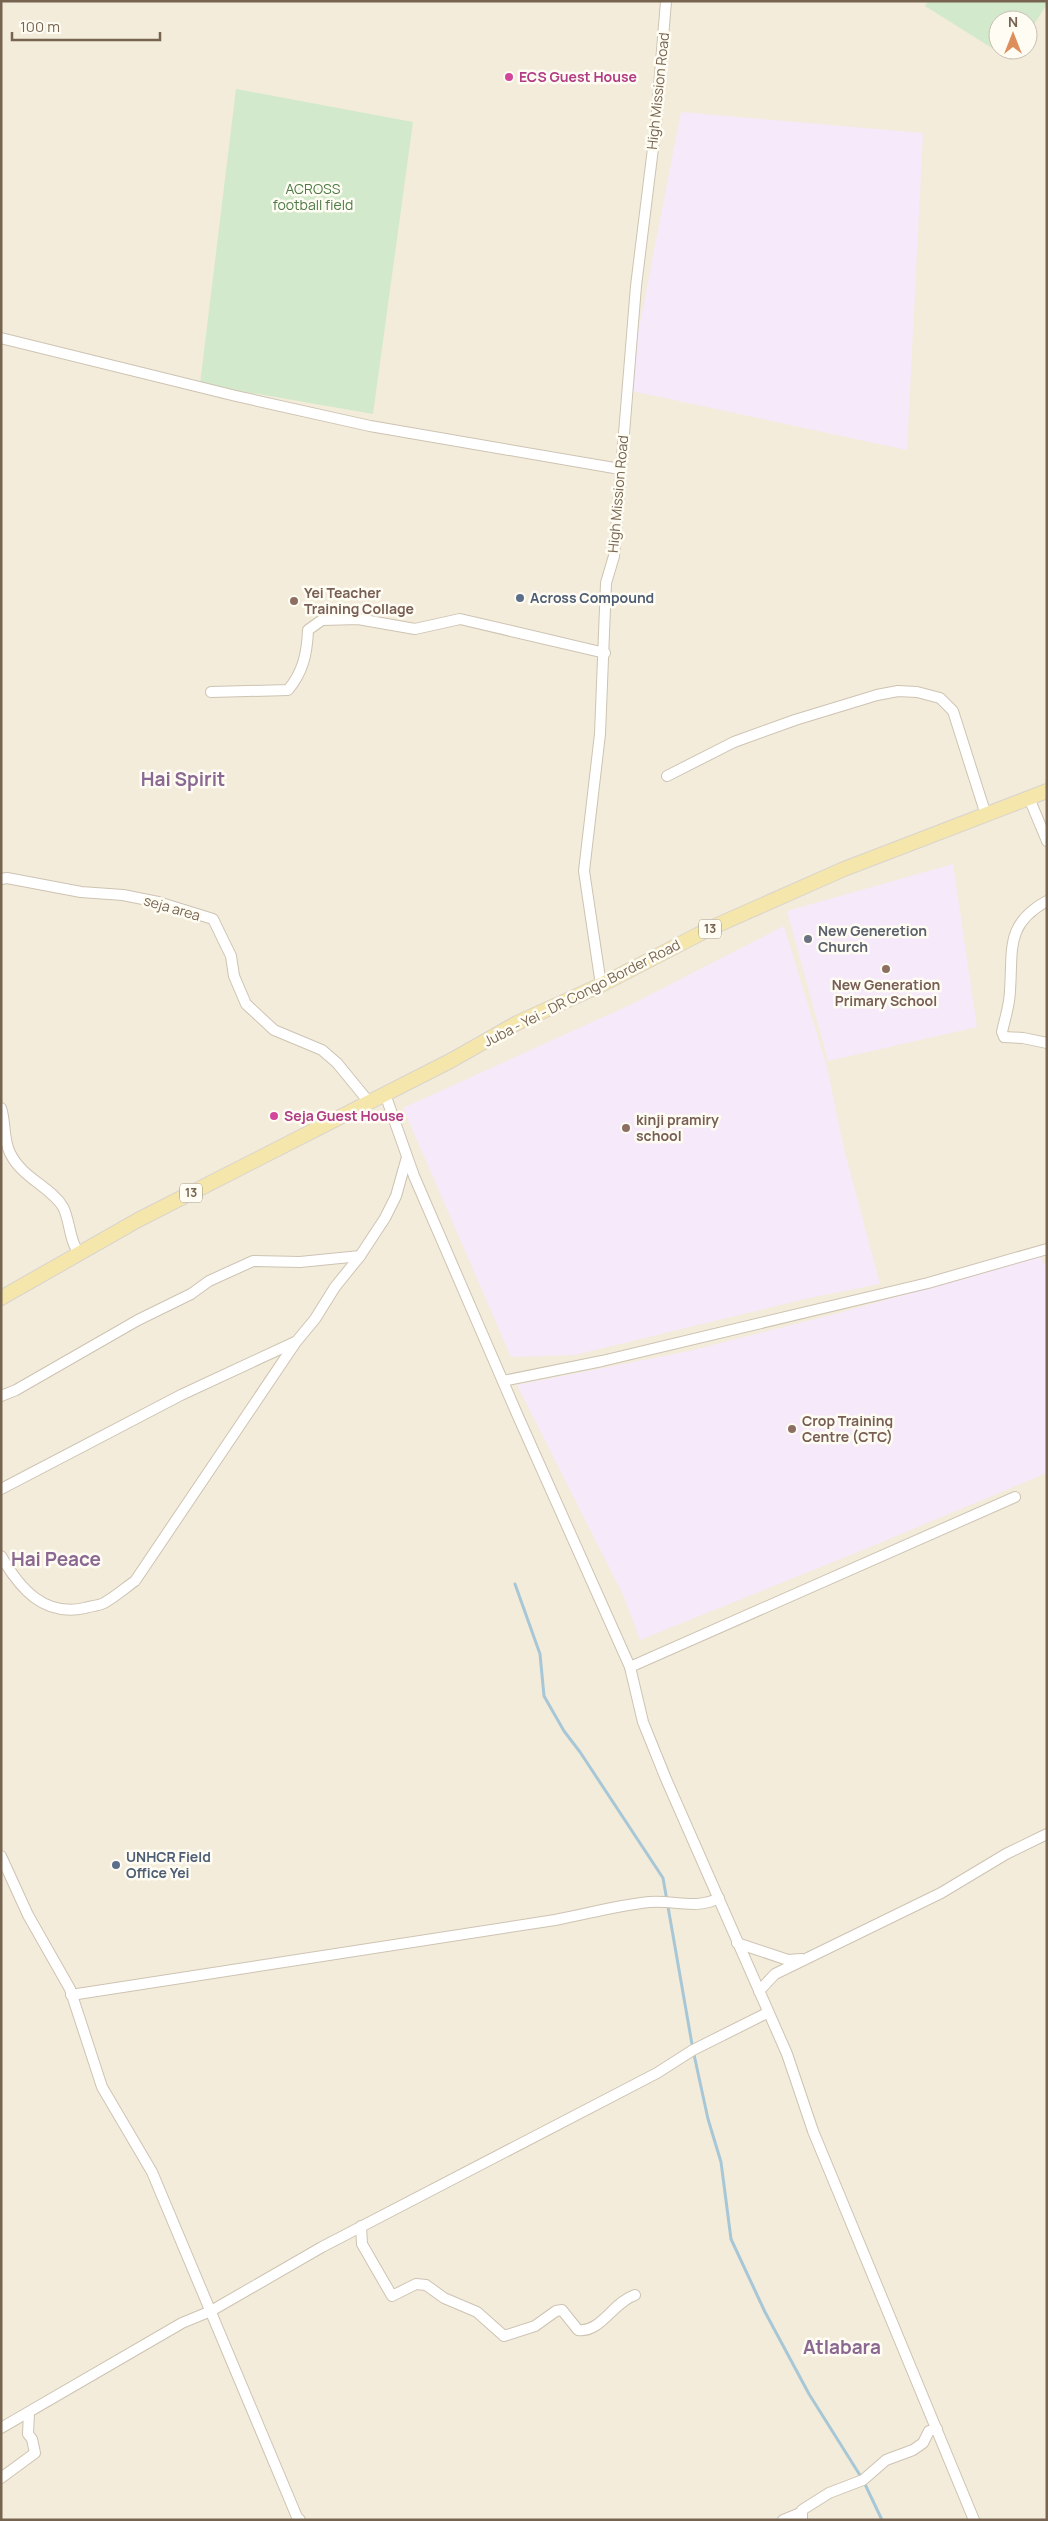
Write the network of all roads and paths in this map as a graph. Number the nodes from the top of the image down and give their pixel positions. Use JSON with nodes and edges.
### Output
{"nodes":[{"id":1,"x":666,"y":1,"type":"edge"},
{"id":2,"x":1,"y":338,"type":"edge"},
{"id":3,"x":620,"y":469,"type":"junction"},
{"id":4,"x":605,"y":653,"type":"junction"},
{"id":5,"x":211,"y":692,"type":"dead end"},
{"id":6,"x":667,"y":776,"type":"dead end"},
{"id":7,"x":1047,"y":791,"type":"edge"},
{"id":8,"x":1029,"y":798,"type":"junction"},
{"id":9,"x":986,"y":815,"type":"junction"},
{"id":10,"x":1047,"y":841,"type":"edge"},
{"id":11,"x":1,"y":879,"type":"edge"},
{"id":12,"x":1047,"y":901,"type":"edge"},
{"id":13,"x":601,"y":985,"type":"junction"},
{"id":14,"x":1047,"y":1043,"type":"edge"},
{"id":15,"x":385,"y":1094,"type":"junction"},
{"id":16,"x":369,"y":1102,"type":"junction"},
{"id":17,"x":1,"y":1108,"type":"edge"},
{"id":18,"x":407,"y":1156,"type":"junction"},
{"id":19,"x":1047,"y":1249,"type":"edge"},
{"id":20,"x":80,"y":1253,"type":"junction"},
{"id":21,"x":360,"y":1256,"type":"junction"},
{"id":22,"x":1,"y":1298,"type":"edge"},
{"id":23,"x":296,"y":1342,"type":"junction"},
{"id":24,"x":503,"y":1381,"type":"junction"},
{"id":25,"x":1,"y":1396,"type":"edge"},
{"id":26,"x":1,"y":1489,"type":"edge"},
{"id":27,"x":1015,"y":1498,"type":"dead end"},
{"id":28,"x":1,"y":1556,"type":"edge"},
{"id":29,"x":630,"y":1667,"type":"junction"},
{"id":30,"x":1047,"y":1834,"type":"edge"},
{"id":31,"x":1,"y":1856,"type":"edge"},
{"id":32,"x":719,"y":1898,"type":"junction"},
{"id":33,"x":737,"y":1943,"type":"junction"},
{"id":34,"x":806,"y":1959,"type":"junction"},
{"id":35,"x":759,"y":1991,"type":"junction"},
{"id":36,"x":71,"y":1994,"type":"junction"},
{"id":37,"x":768,"y":2013,"type":"junction"},
{"id":38,"x":361,"y":2226,"type":"junction"},
{"id":39,"x":635,"y":2295,"type":"dead end"},
{"id":40,"x":211,"y":2311,"type":"junction"},
{"id":41,"x":29,"y":2413,"type":"junction"},
{"id":42,"x":1,"y":2428,"type":"edge"},
{"id":43,"x":937,"y":2429,"type":"junction"},
{"id":44,"x":1,"y":2478,"type":"edge"},
{"id":45,"x":801,"y":2516,"type":"edge"},
{"id":46,"x":300,"y":2520,"type":"edge"},
{"id":47,"x":783,"y":2520,"type":"edge"},
{"id":48,"x":974,"y":2520,"type":"edge"}],
"edges":[{"from":1,"to":3,"type":"street","name":"High Mission Road"},
{"from":2,"to":3,"type":"street"},
{"from":3,"to":4,"type":"street","name":"High Mission Road"},
{"from":4,"to":5,"type":"street"},
{"from":4,"to":13,"type":"street","name":"High Mission Road"},
{"from":6,"to":9,"type":"street"},
{"from":7,"to":8,"type":"main road","name":"Juba - Yei - DR Congo Border Road","number":"13"},
{"from":8,"to":9,"type":"main road","name":"Juba - Yei - DR Congo Border Road","number":"13"},
{"from":8,"to":10,"type":"street"},
{"from":9,"to":13,"type":"main road","name":"Juba - Yei - DR Congo Border Road","number":"13"},
{"from":11,"to":16,"type":"street","name":"seja area"},
{"from":12,"to":14,"type":"street"},
{"from":13,"to":15,"type":"main road","name":"Juba - Yei - DR Congo Border Road","number":"13"},
{"from":15,"to":16,"type":"main road","name":"Juba - Yei - DR Congo Border Road","number":"13"},
{"from":15,"to":18,"type":"street"},
{"from":16,"to":20,"type":"main road","name":"Juba - Yei - DR Congo Border Road","number":"13"},
{"from":17,"to":20,"type":"street"},
{"from":18,"to":21,"type":"street"},
{"from":18,"to":24,"type":"street"},
{"from":19,"to":24,"type":"street"},
{"from":20,"to":22,"type":"main road","name":"Juba - Yei - DR Congo Border Road","number":"13"},
{"from":21,"to":23,"type":"street"},
{"from":21,"to":25,"type":"street"},
{"from":23,"to":26,"type":"street"},
{"from":23,"to":28,"type":"street"},
{"from":24,"to":29,"type":"street"},
{"from":27,"to":29,"type":"street"},
{"from":29,"to":32,"type":"street"},
{"from":30,"to":34,"type":"street"},
{"from":31,"to":36,"type":"street"},
{"from":32,"to":33,"type":"street"},
{"from":32,"to":36,"type":"street"},
{"from":33,"to":34,"type":"street"},
{"from":33,"to":35,"type":"street"},
{"from":34,"to":35,"type":"street"},
{"from":35,"to":37,"type":"street"},
{"from":36,"to":40,"type":"street"},
{"from":37,"to":38,"type":"street"},
{"from":37,"to":43,"type":"street"},
{"from":38,"to":39,"type":"street"},
{"from":38,"to":40,"type":"street"},
{"from":40,"to":41,"type":"street"},
{"from":40,"to":46,"type":"street"},
{"from":41,"to":42,"type":"street"},
{"from":41,"to":44,"type":"street"},
{"from":43,"to":45,"type":"street"},
{"from":43,"to":48,"type":"street"},
{"from":45,"to":47,"type":"street"}]}
